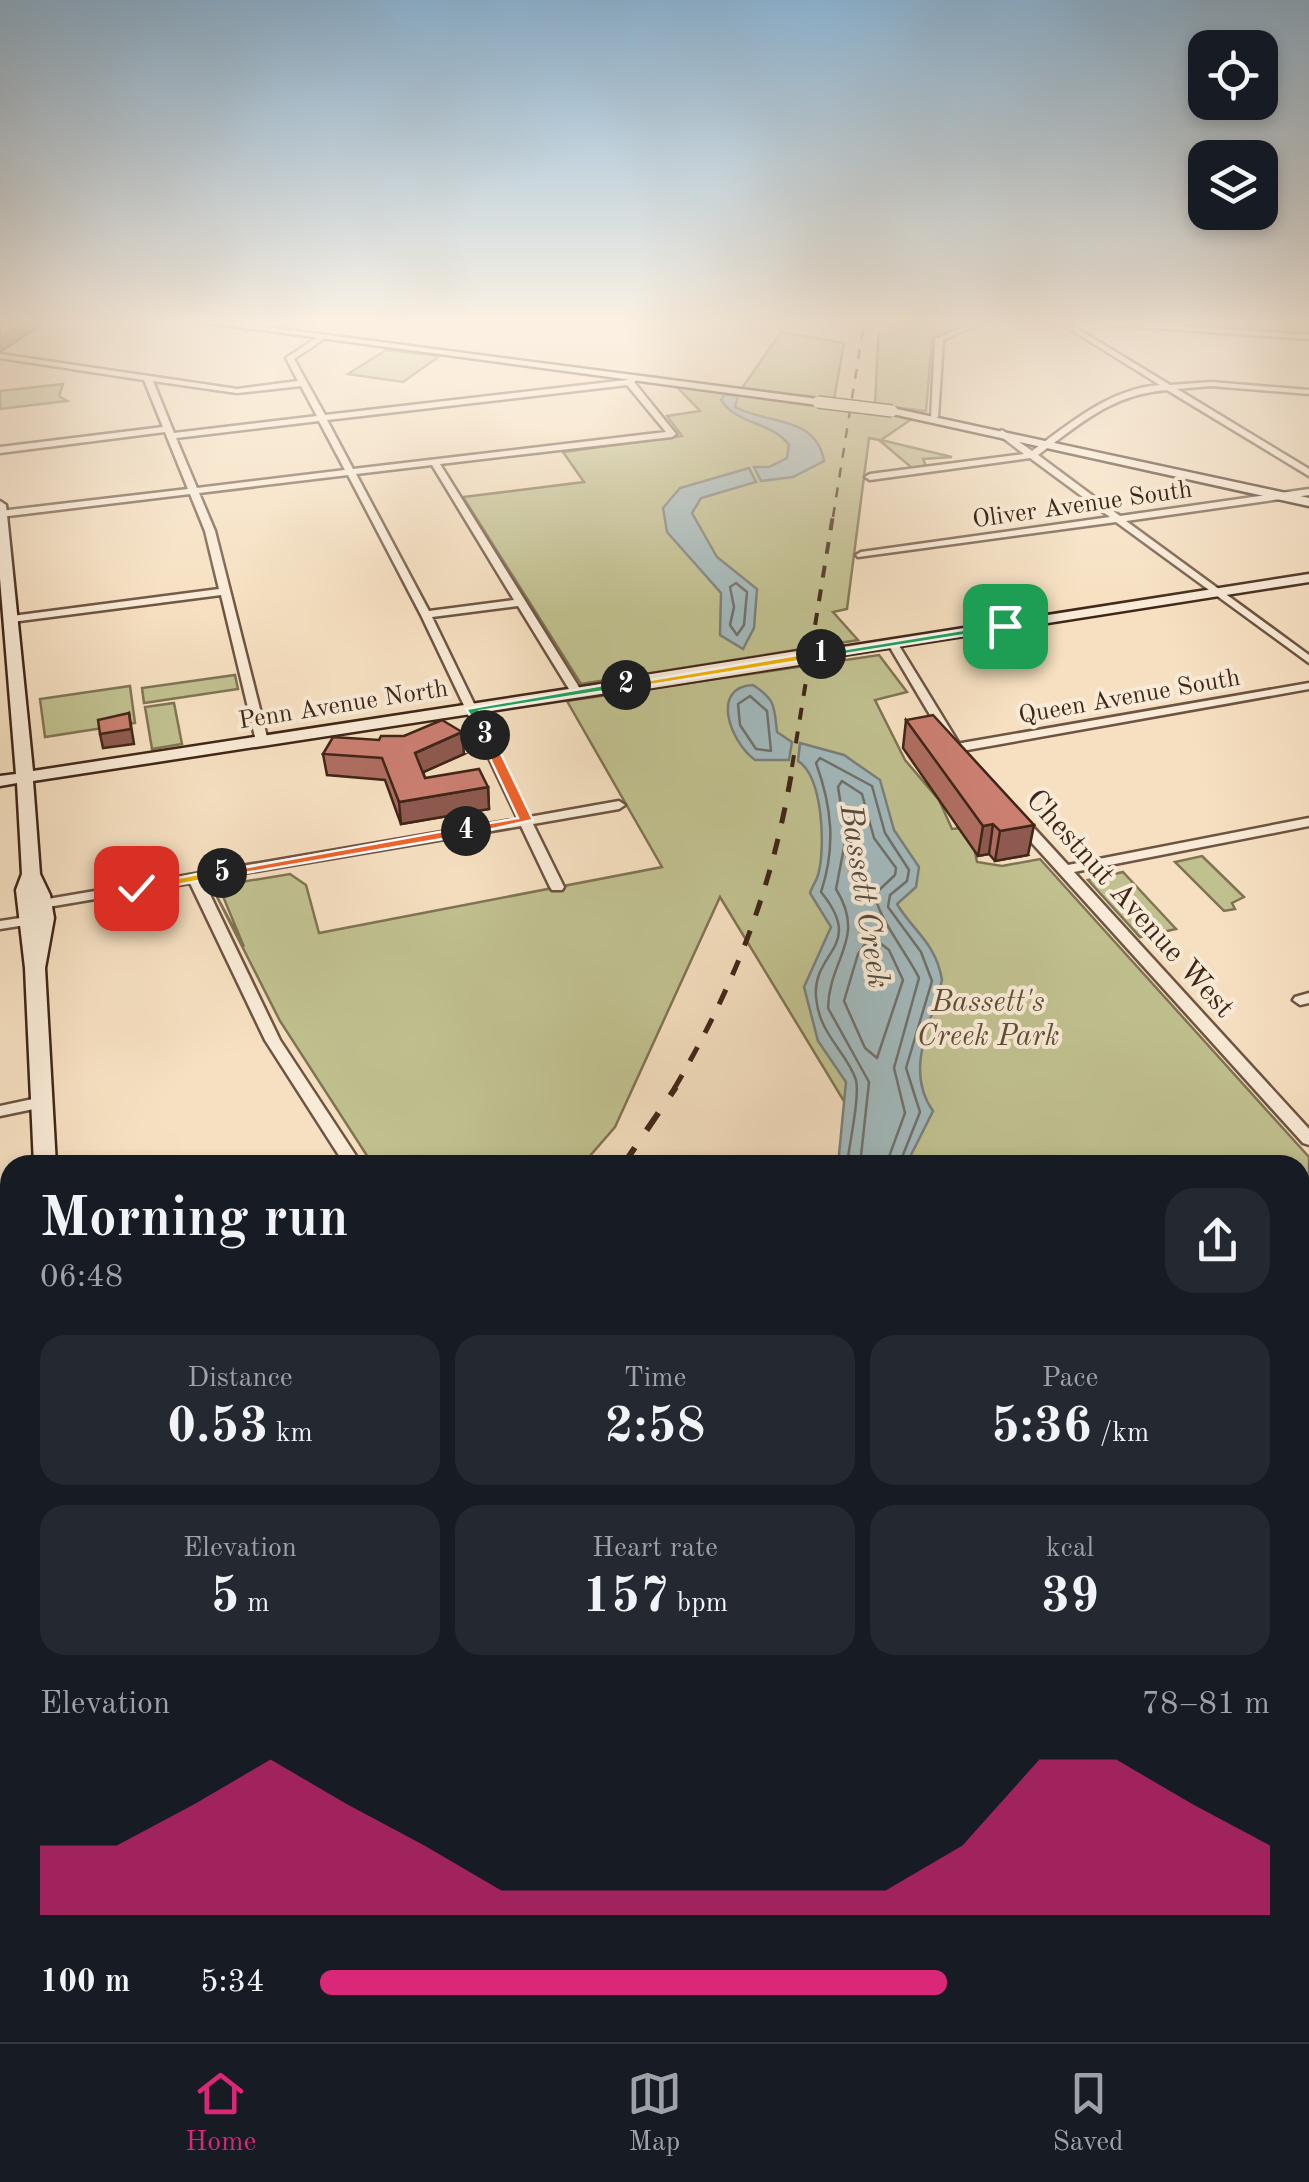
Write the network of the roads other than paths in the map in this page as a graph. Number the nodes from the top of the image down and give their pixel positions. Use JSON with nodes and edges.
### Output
{"nodes":[{"id":1,"x":165,"y":418,"type":"edge"},
{"id":2,"x":309,"y":418,"type":"edge"},
{"id":3,"x":323,"y":418,"type":"edge"},
{"id":4,"x":660,"y":418,"type":"edge"},
{"id":5,"x":940,"y":418,"type":"edge"},
{"id":6,"x":1084,"y":418,"type":"edge"},
{"id":7,"x":1220,"y":418,"type":"edge"},
{"id":8,"x":171,"y":432,"type":"junction"},
{"id":9,"x":1002,"y":432,"type":"junction"},
{"id":10,"x":1050,"y":443,"type":"junction"},
{"id":11,"x":0,"y":450,"type":"edge"},
{"id":12,"x":1034,"y":455,"type":"junction"},
{"id":13,"x":435,"y":463,"type":"junction"},
{"id":14,"x":354,"y":472,"type":"junction"},
{"id":15,"x":1309,"y":473,"type":"edge"},
{"id":16,"x":870,"y":477,"type":"dead end"},
{"id":17,"x":193,"y":492,"type":"junction"},
{"id":18,"x":1309,"y":492,"type":"edge"},
{"id":19,"x":1280,"y":496,"type":"junction"},
{"id":20,"x":1309,"y":502,"type":"edge"},
{"id":21,"x":0,"y":505,"type":"edge"},
{"id":22,"x":1,"y":514,"type":"edge"},
{"id":23,"x":1120,"y":518,"type":"junction"},
{"id":24,"x":861,"y":555,"type":"dead end"},
{"id":25,"x":1309,"y":578,"type":"edge"},
{"id":26,"x":4,"y":590,"type":"edge"},
{"id":27,"x":225,"y":592,"type":"junction"},
{"id":28,"x":1218,"y":593,"type":"junction"},
{"id":29,"x":521,"y":602,"type":"junction"},
{"id":30,"x":426,"y":616,"type":"junction"},
{"id":31,"x":12,"y":620,"type":"junction"},
{"id":32,"x":892,"y":644,"type":"junction"},
{"id":33,"x":1309,"y":660,"type":"edge"},
{"id":34,"x":1309,"y":686,"type":"edge"},
{"id":35,"x":576,"y":692,"type":"junction"},
{"id":36,"x":472,"y":709,"type":"junction"},
{"id":37,"x":262,"y":741,"type":"junction"},
{"id":38,"x":25,"y":777,"type":"junction"},
{"id":39,"x":0,"y":781,"type":"edge"},
{"id":40,"x":619,"y":805,"type":"dead end"},
{"id":41,"x":1006,"y":806,"type":"edge"},
{"id":42,"x":526,"y":820,"type":"junction"},
{"id":43,"x":1309,"y":822,"type":"edge"},
{"id":44,"x":1064,"y":870,"type":"junction"},
{"id":45,"x":31,"y":874,"type":"junction"},
{"id":46,"x":196,"y":878,"type":"junction"},
{"id":47,"x":557,"y":887,"type":"dead end"},
{"id":48,"x":42,"y":904,"type":"junction"},
{"id":49,"x":27,"y":921,"type":"junction"},
{"id":50,"x":0,"y":926,"type":"edge"},
{"id":51,"x":35,"y":968,"type":"junction"},
{"id":52,"x":42,"y":1102,"type":"junction"},
{"id":53,"x":0,"y":1111,"type":"edge"},
{"id":54,"x":1309,"y":1138,"type":"edge"},
{"id":55,"x":44,"y":1155,"type":"edge"},
{"id":56,"x":348,"y":1155,"type":"edge"}],
"edges":[{"from":1,"to":8,"type":"street"},
{"from":2,"to":8,"type":"street"},
{"from":3,"to":14,"type":"street"},
{"from":4,"to":13,"type":"street"},
{"from":5,"to":9,"type":"street"},
{"from":6,"to":10,"type":"street"},
{"from":7,"to":15,"type":"street"},
{"from":8,"to":11,"type":"street"},
{"from":8,"to":17,"type":"street"},
{"from":9,"to":10,"type":"street"},
{"from":9,"to":12,"type":"street"},
{"from":10,"to":12,"type":"street"},
{"from":10,"to":19,"type":"street"},
{"from":12,"to":16,"type":"street"},
{"from":12,"to":23,"type":"street"},
{"from":13,"to":14,"type":"street"},
{"from":13,"to":29,"type":"street"},
{"from":14,"to":17,"type":"street"},
{"from":14,"to":30,"type":"street"},
{"from":17,"to":22,"type":"street"},
{"from":17,"to":27,"type":"street"},
{"from":18,"to":19,"type":"street","name":"Oliver Avenue South"},
{"from":19,"to":20,"type":"street"},
{"from":19,"to":23,"type":"street","name":"Oliver Avenue South"},
{"from":21,"to":22,"type":"street"},
{"from":22,"to":26,"type":"street"},
{"from":23,"to":24,"type":"street","name":"Oliver Avenue South"},
{"from":23,"to":28,"type":"street"},
{"from":25,"to":28,"type":"street","name":"Penn Avenue North"},
{"from":26,"to":31,"type":"street"},
{"from":27,"to":31,"type":"street"},
{"from":27,"to":37,"type":"street"},
{"from":28,"to":32,"type":"street","name":"Penn Avenue North"},
{"from":28,"to":33,"type":"street"},
{"from":29,"to":30,"type":"street"},
{"from":29,"to":35,"type":"street"},
{"from":30,"to":36,"type":"street"},
{"from":31,"to":38,"type":"street"},
{"from":32,"to":34,"type":"street","name":"Queen Avenue South"},
{"from":32,"to":35,"type":"street","name":"Penn Avenue North","bridge":true},
{"from":35,"to":36,"type":"street","name":"Penn Avenue North"},
{"from":36,"to":37,"type":"street","name":"Penn Avenue North"},
{"from":36,"to":42,"type":"street"},
{"from":37,"to":38,"type":"street","name":"Penn Avenue North"},
{"from":38,"to":39,"type":"street","name":"Penn Avenue North"},
{"from":38,"to":45,"type":"street"},
{"from":40,"to":42,"type":"street"},
{"from":41,"to":44,"type":"street","name":"Chestnut Avenue West"},
{"from":42,"to":46,"type":"street"},
{"from":42,"to":47,"type":"street"},
{"from":43,"to":44,"type":"street"},
{"from":44,"to":54,"type":"street","name":"Chestnut Avenue West"},
{"from":45,"to":48,"type":"street"},
{"from":45,"to":49,"type":"street"},
{"from":46,"to":48,"type":"street"},
{"from":46,"to":56,"type":"street"},
{"from":48,"to":51,"type":"street"},
{"from":49,"to":50,"type":"street"},
{"from":49,"to":51,"type":"street"},
{"from":51,"to":52,"type":"street"},
{"from":52,"to":53,"type":"street"},
{"from":52,"to":55,"type":"street"}]}
